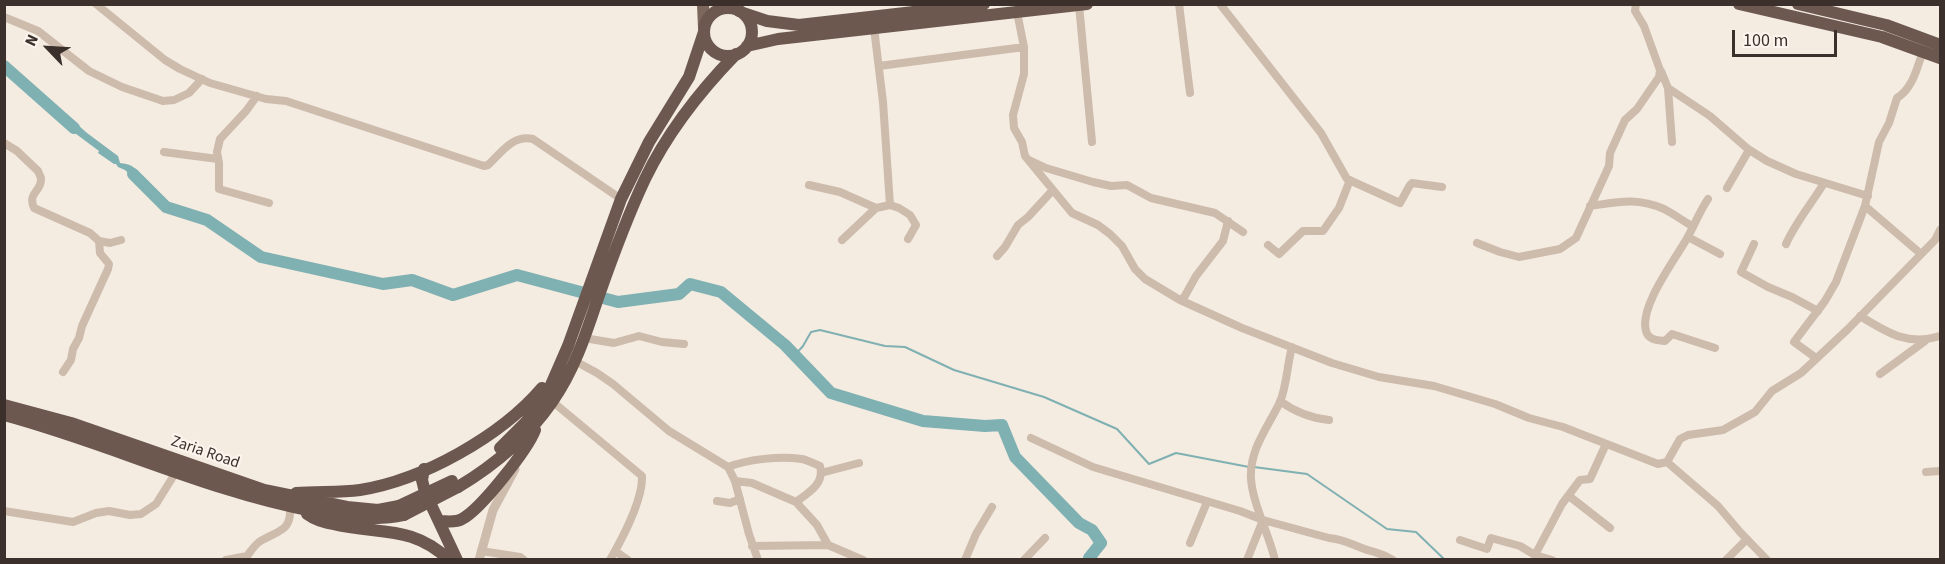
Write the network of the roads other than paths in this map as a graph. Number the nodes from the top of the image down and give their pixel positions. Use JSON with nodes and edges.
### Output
{"nodes":[{"id":1,"x":96,"y":4,"type":"edge"},
{"id":2,"x":703,"y":4,"type":"edge"},
{"id":3,"x":984,"y":4,"type":"edge"},
{"id":4,"x":1179,"y":4,"type":"edge"},
{"id":5,"x":1220,"y":4,"type":"edge"},
{"id":6,"x":1636,"y":4,"type":"edge"},
{"id":7,"x":1739,"y":4,"type":"edge"},
{"id":8,"x":1083,"y":5,"type":"edge"},
{"id":9,"x":739,"y":9,"type":"edge"},
{"id":10,"x":1802,"y":10,"type":"edge"},
{"id":11,"x":1017,"y":12,"type":"junction"},
{"id":12,"x":4,"y":17,"type":"edge"},
{"id":13,"x":874,"y":28,"type":"junction"},
{"id":14,"x":704,"y":30,"type":"junction"},
{"id":15,"x":1884,"y":31,"type":"junction"},
{"id":16,"x":1941,"y":45,"type":"edge"},
{"id":17,"x":747,"y":46,"type":"junction"},
{"id":18,"x":1024,"y":47,"type":"junction"},
{"id":19,"x":1923,"y":51,"type":"junction"},
{"id":20,"x":736,"y":54,"type":"junction"},
{"id":21,"x":1941,"y":58,"type":"edge"},
{"id":22,"x":879,"y":66,"type":"junction"},
{"id":23,"x":1660,"y":70,"type":"junction"},
{"id":24,"x":202,"y":79,"type":"junction"},
{"id":25,"x":1668,"y":88,"type":"junction"},
{"id":26,"x":1190,"y":93,"type":"dead end"},
{"id":27,"x":256,"y":96,"type":"junction"},
{"id":28,"x":1092,"y":142,"type":"dead end"},
{"id":29,"x":1672,"y":142,"type":"dead end"},
{"id":30,"x":4,"y":143,"type":"edge"},
{"id":31,"x":1749,"y":150,"type":"junction"},
{"id":32,"x":164,"y":152,"type":"dead end"},
{"id":33,"x":218,"y":159,"type":"junction"},
{"id":34,"x":1028,"y":159,"type":"junction"},
{"id":35,"x":1350,"y":180,"type":"junction"},
{"id":36,"x":1824,"y":183,"type":"junction"},
{"id":37,"x":808,"y":185,"type":"dead end"},
{"id":38,"x":1442,"y":187,"type":"dead end"},
{"id":39,"x":1727,"y":188,"type":"dead end"},
{"id":40,"x":1052,"y":190,"type":"junction"},
{"id":41,"x":1868,"y":196,"type":"junction"},
{"id":42,"x":621,"y":199,"type":"junction"},
{"id":43,"x":1708,"y":199,"type":"dead end"},
{"id":44,"x":269,"y":204,"type":"dead end"},
{"id":45,"x":891,"y":205,"type":"junction"},
{"id":46,"x":1590,"y":206,"type":"junction"},
{"id":47,"x":1865,"y":206,"type":"junction"},
{"id":48,"x":876,"y":208,"type":"junction"},
{"id":49,"x":1228,"y":221,"type":"junction"},
{"id":50,"x":1692,"y":226,"type":"junction"},
{"id":51,"x":1941,"y":230,"type":"edge"},
{"id":52,"x":1243,"y":232,"type":"dead end"},
{"id":53,"x":1688,"y":237,"type":"junction"},
{"id":54,"x":908,"y":239,"type":"dead end"},
{"id":55,"x":121,"y":240,"type":"dead end"},
{"id":56,"x":842,"y":240,"type":"dead end"},
{"id":57,"x":99,"y":241,"type":"junction"},
{"id":58,"x":1477,"y":243,"type":"dead end"},
{"id":59,"x":1754,"y":244,"type":"dead end"},
{"id":60,"x":1786,"y":244,"type":"dead end"},
{"id":61,"x":1268,"y":245,"type":"dead end"},
{"id":62,"x":1720,"y":254,"type":"dead end"},
{"id":63,"x":1921,"y":254,"type":"junction"},
{"id":64,"x":997,"y":256,"type":"dead end"},
{"id":65,"x":596,"y":284,"type":"junction"},
{"id":66,"x":1182,"y":301,"type":"junction"},
{"id":67,"x":588,"y":310,"type":"junction"},
{"id":68,"x":1818,"y":311,"type":"junction"},
{"id":69,"x":1860,"y":316,"type":"junction"},
{"id":70,"x":1941,"y":336,"type":"edge"},
{"id":71,"x":584,"y":338,"type":"junction"},
{"id":72,"x":1925,"y":341,"type":"junction"},
{"id":73,"x":684,"y":344,"type":"dead end"},
{"id":74,"x":568,"y":346,"type":"junction"},
{"id":75,"x":1292,"y":347,"type":"junction"},
{"id":76,"x":1716,"y":348,"type":"dead end"},
{"id":77,"x":1816,"y":358,"type":"junction"},
{"id":78,"x":575,"y":361,"type":"junction"},
{"id":79,"x":63,"y":372,"type":"dead end"},
{"id":80,"x":1880,"y":374,"type":"dead end"},
{"id":81,"x":1280,"y":401,"type":"junction"},
{"id":82,"x":553,"y":402,"type":"junction"},
{"id":83,"x":4,"y":405,"type":"edge"},
{"id":84,"x":4,"y":415,"type":"edge"},
{"id":85,"x":538,"y":420,"type":"junction"},
{"id":86,"x":1329,"y":420,"type":"dead end"},
{"id":87,"x":1031,"y":438,"type":"dead end"},
{"id":88,"x":1606,"y":444,"type":"junction"},
{"id":89,"x":526,"y":448,"type":"junction"},
{"id":90,"x":1667,"y":462,"type":"junction"},
{"id":91,"x":859,"y":463,"type":"dead end"},
{"id":92,"x":728,"y":467,"type":"junction"},
{"id":93,"x":424,"y":470,"type":"junction"},
{"id":94,"x":1941,"y":471,"type":"edge"},
{"id":95,"x":176,"y":472,"type":"junction"},
{"id":96,"x":1926,"y":472,"type":"dead end"},
{"id":97,"x":822,"y":473,"type":"junction"},
{"id":98,"x":735,"y":481,"type":"junction"},
{"id":99,"x":455,"y":484,"type":"junction"},
{"id":100,"x":284,"y":494,"type":"junction"},
{"id":101,"x":1569,"y":496,"type":"junction"},
{"id":102,"x":740,"y":499,"type":"junction"},
{"id":103,"x":717,"y":501,"type":"dead end"},
{"id":104,"x":796,"y":502,"type":"junction"},
{"id":105,"x":1208,"y":502,"type":"junction"},
{"id":106,"x":296,"y":507,"type":"junction"},
{"id":107,"x":992,"y":507,"type":"dead end"},
{"id":108,"x":401,"y":510,"type":"junction"},
{"id":109,"x":4,"y":511,"type":"edge"},
{"id":110,"x":1263,"y":520,"type":"junction"},
{"id":111,"x":439,"y":521,"type":"junction"},
{"id":112,"x":1610,"y":528,"type":"dead end"},
{"id":113,"x":1045,"y":538,"type":"dead end"},
{"id":114,"x":1747,"y":539,"type":"junction"},
{"id":115,"x":1460,"y":540,"type":"dead end"},
{"id":116,"x":1190,"y":543,"type":"dead end"},
{"id":117,"x":828,"y":545,"type":"junction"},
{"id":118,"x":752,"y":546,"type":"junction"},
{"id":119,"x":615,"y":551,"type":"junction"},
{"id":120,"x":480,"y":555,"type":"edge"},
{"id":121,"x":1535,"y":555,"type":"junction"},
{"id":122,"x":248,"y":558,"type":"edge"},
{"id":123,"x":226,"y":560,"type":"edge"},
{"id":124,"x":449,"y":560,"type":"edge"},
{"id":125,"x":457,"y":560,"type":"edge"},
{"id":126,"x":524,"y":560,"type":"edge"},
{"id":127,"x":610,"y":560,"type":"edge"},
{"id":128,"x":628,"y":560,"type":"edge"},
{"id":129,"x":758,"y":560,"type":"edge"},
{"id":130,"x":863,"y":560,"type":"edge"},
{"id":131,"x":965,"y":560,"type":"edge"},
{"id":132,"x":1024,"y":560,"type":"edge"},
{"id":133,"x":1247,"y":560,"type":"edge"},
{"id":134,"x":1275,"y":560,"type":"edge"},
{"id":135,"x":1393,"y":560,"type":"edge"},
{"id":136,"x":1552,"y":560,"type":"edge"},
{"id":137,"x":1726,"y":560,"type":"edge"},
{"id":138,"x":1767,"y":560,"type":"edge"}],
"edges":[{"from":1,"to":24,"type":"street"},
{"from":2,"to":14,"type":"main road"},
{"from":3,"to":9,"type":"highway"},
{"from":4,"to":26,"type":"street"},
{"from":5,"to":35,"type":"street"},
{"from":6,"to":23,"type":"street"},
{"from":7,"to":10,"type":"highway"},
{"from":8,"to":11,"type":"highway"},
{"from":8,"to":28,"type":"street"},
{"from":9,"to":14,"type":"highway"},
{"from":9,"to":17,"type":"highway"},
{"from":10,"to":15,"type":"highway"},
{"from":11,"to":13,"type":"highway"},
{"from":11,"to":18,"type":"street"},
{"from":12,"to":24,"type":"street"},
{"from":13,"to":17,"type":"highway"},
{"from":13,"to":22,"type":"street"},
{"from":14,"to":20,"type":"highway"},
{"from":14,"to":42,"type":"highway"},
{"from":15,"to":16,"type":"highway"},
{"from":15,"to":19,"type":"highway"},
{"from":17,"to":20,"type":"highway"},
{"from":18,"to":22,"type":"street"},
{"from":18,"to":34,"type":"street"},
{"from":19,"to":21,"type":"highway"},
{"from":19,"to":41,"type":"street"},
{"from":20,"to":65,"type":"highway"},
{"from":22,"to":45,"type":"street"},
{"from":23,"to":25,"type":"street"},
{"from":23,"to":46,"type":"street"},
{"from":24,"to":27,"type":"street"},
{"from":25,"to":29,"type":"street"},
{"from":25,"to":31,"type":"street"},
{"from":27,"to":33,"type":"street"},
{"from":27,"to":42,"type":"street"},
{"from":30,"to":57,"type":"street"},
{"from":31,"to":36,"type":"street"},
{"from":31,"to":39,"type":"street"},
{"from":32,"to":33,"type":"street"},
{"from":33,"to":44,"type":"street"},
{"from":34,"to":40,"type":"street"},
{"from":34,"to":49,"type":"street"},
{"from":35,"to":38,"type":"street"},
{"from":35,"to":61,"type":"street"},
{"from":36,"to":41,"type":"street"},
{"from":36,"to":60,"type":"street"},
{"from":37,"to":48,"type":"street"},
{"from":40,"to":64,"type":"street"},
{"from":40,"to":66,"type":"street"},
{"from":41,"to":47,"type":"street"},
{"from":42,"to":65,"type":"highway"},
{"from":43,"to":50,"type":"street"},
{"from":45,"to":48,"type":"street"},
{"from":45,"to":54,"type":"street"},
{"from":46,"to":50,"type":"street"},
{"from":46,"to":58,"type":"street"},
{"from":47,"to":63,"type":"street"},
{"from":47,"to":68,"type":"street"},
{"from":48,"to":56,"type":"street"},
{"from":49,"to":52,"type":"street"},
{"from":49,"to":66,"type":"street"},
{"from":50,"to":53,"type":"street"},
{"from":51,"to":63,"type":"street"},
{"from":53,"to":62,"type":"street"},
{"from":53,"to":76,"type":"street"},
{"from":55,"to":57,"type":"street"},
{"from":57,"to":79,"type":"street"},
{"from":59,"to":68,"type":"street"},
{"from":63,"to":69,"type":"street"},
{"from":65,"to":67,"type":"highway"},
{"from":66,"to":75,"type":"street"},
{"from":67,"to":71,"type":"highway"},
{"from":67,"to":74,"type":"highway"},
{"from":68,"to":77,"type":"street"},
{"from":69,"to":72,"type":"street"},
{"from":69,"to":77,"type":"street"},
{"from":70,"to":72,"type":"street"},
{"from":71,"to":73,"type":"street"},
{"from":71,"to":78,"type":"highway"},
{"from":72,"to":80,"type":"street"},
{"from":74,"to":93,"type":"highway"},
{"from":74,"to":99,"type":"highway"},
{"from":75,"to":81,"type":"street"},
{"from":75,"to":88,"type":"street"},
{"from":77,"to":90,"type":"street"},
{"from":78,"to":82,"type":"highway"},
{"from":78,"to":92,"type":"street"},
{"from":81,"to":86,"type":"street"},
{"from":81,"to":110,"type":"street"},
{"from":82,"to":85,"type":"highway"},
{"from":82,"to":119,"type":"street"},
{"from":83,"to":100,"type":"highway","name":"Zaria Road"},
{"from":84,"to":95,"type":"highway"},
{"from":85,"to":89,"type":"highway"},
{"from":85,"to":99,"type":"highway"},
{"from":87,"to":105,"type":"street"},
{"from":88,"to":90,"type":"street"},
{"from":88,"to":101,"type":"street"},
{"from":89,"to":111,"type":"highway"},
{"from":89,"to":120,"type":"street"},
{"from":90,"to":114,"type":"street"},
{"from":91,"to":97,"type":"street"},
{"from":92,"to":97,"type":"street"},
{"from":92,"to":98,"type":"street"},
{"from":93,"to":100,"type":"highway"},
{"from":93,"to":111,"type":"highway"},
{"from":94,"to":96,"type":"street"},
{"from":95,"to":106,"type":"highway"},
{"from":95,"to":109,"type":"street"},
{"from":97,"to":104,"type":"street"},
{"from":98,"to":102,"type":"street"},
{"from":98,"to":104,"type":"street"},
{"from":99,"to":108,"type":"highway","bridge":true},
{"from":100,"to":108,"type":"highway","name":"Zaria Road"},
{"from":101,"to":112,"type":"street"},
{"from":101,"to":121,"type":"street"},
{"from":102,"to":103,"type":"street"},
{"from":102,"to":118,"type":"street"},
{"from":104,"to":117,"type":"street"},
{"from":105,"to":110,"type":"street"},
{"from":105,"to":116,"type":"street"},
{"from":106,"to":108,"type":"highway"},
{"from":106,"to":122,"type":"street"},
{"from":106,"to":124,"type":"highway"},
{"from":107,"to":131,"type":"street"},
{"from":110,"to":133,"type":"street"},
{"from":110,"to":134,"type":"street"},
{"from":110,"to":135,"type":"street"},
{"from":111,"to":125,"type":"highway"},
{"from":113,"to":132,"type":"street"},
{"from":114,"to":137,"type":"street"},
{"from":114,"to":138,"type":"street"},
{"from":115,"to":121,"type":"street"},
{"from":117,"to":118,"type":"street"},
{"from":117,"to":130,"type":"street"},
{"from":118,"to":129,"type":"street"},
{"from":119,"to":127,"type":"street"},
{"from":119,"to":128,"type":"street"},
{"from":120,"to":126,"type":"street"},
{"from":121,"to":136,"type":"street"},
{"from":122,"to":123,"type":"street"}]}
